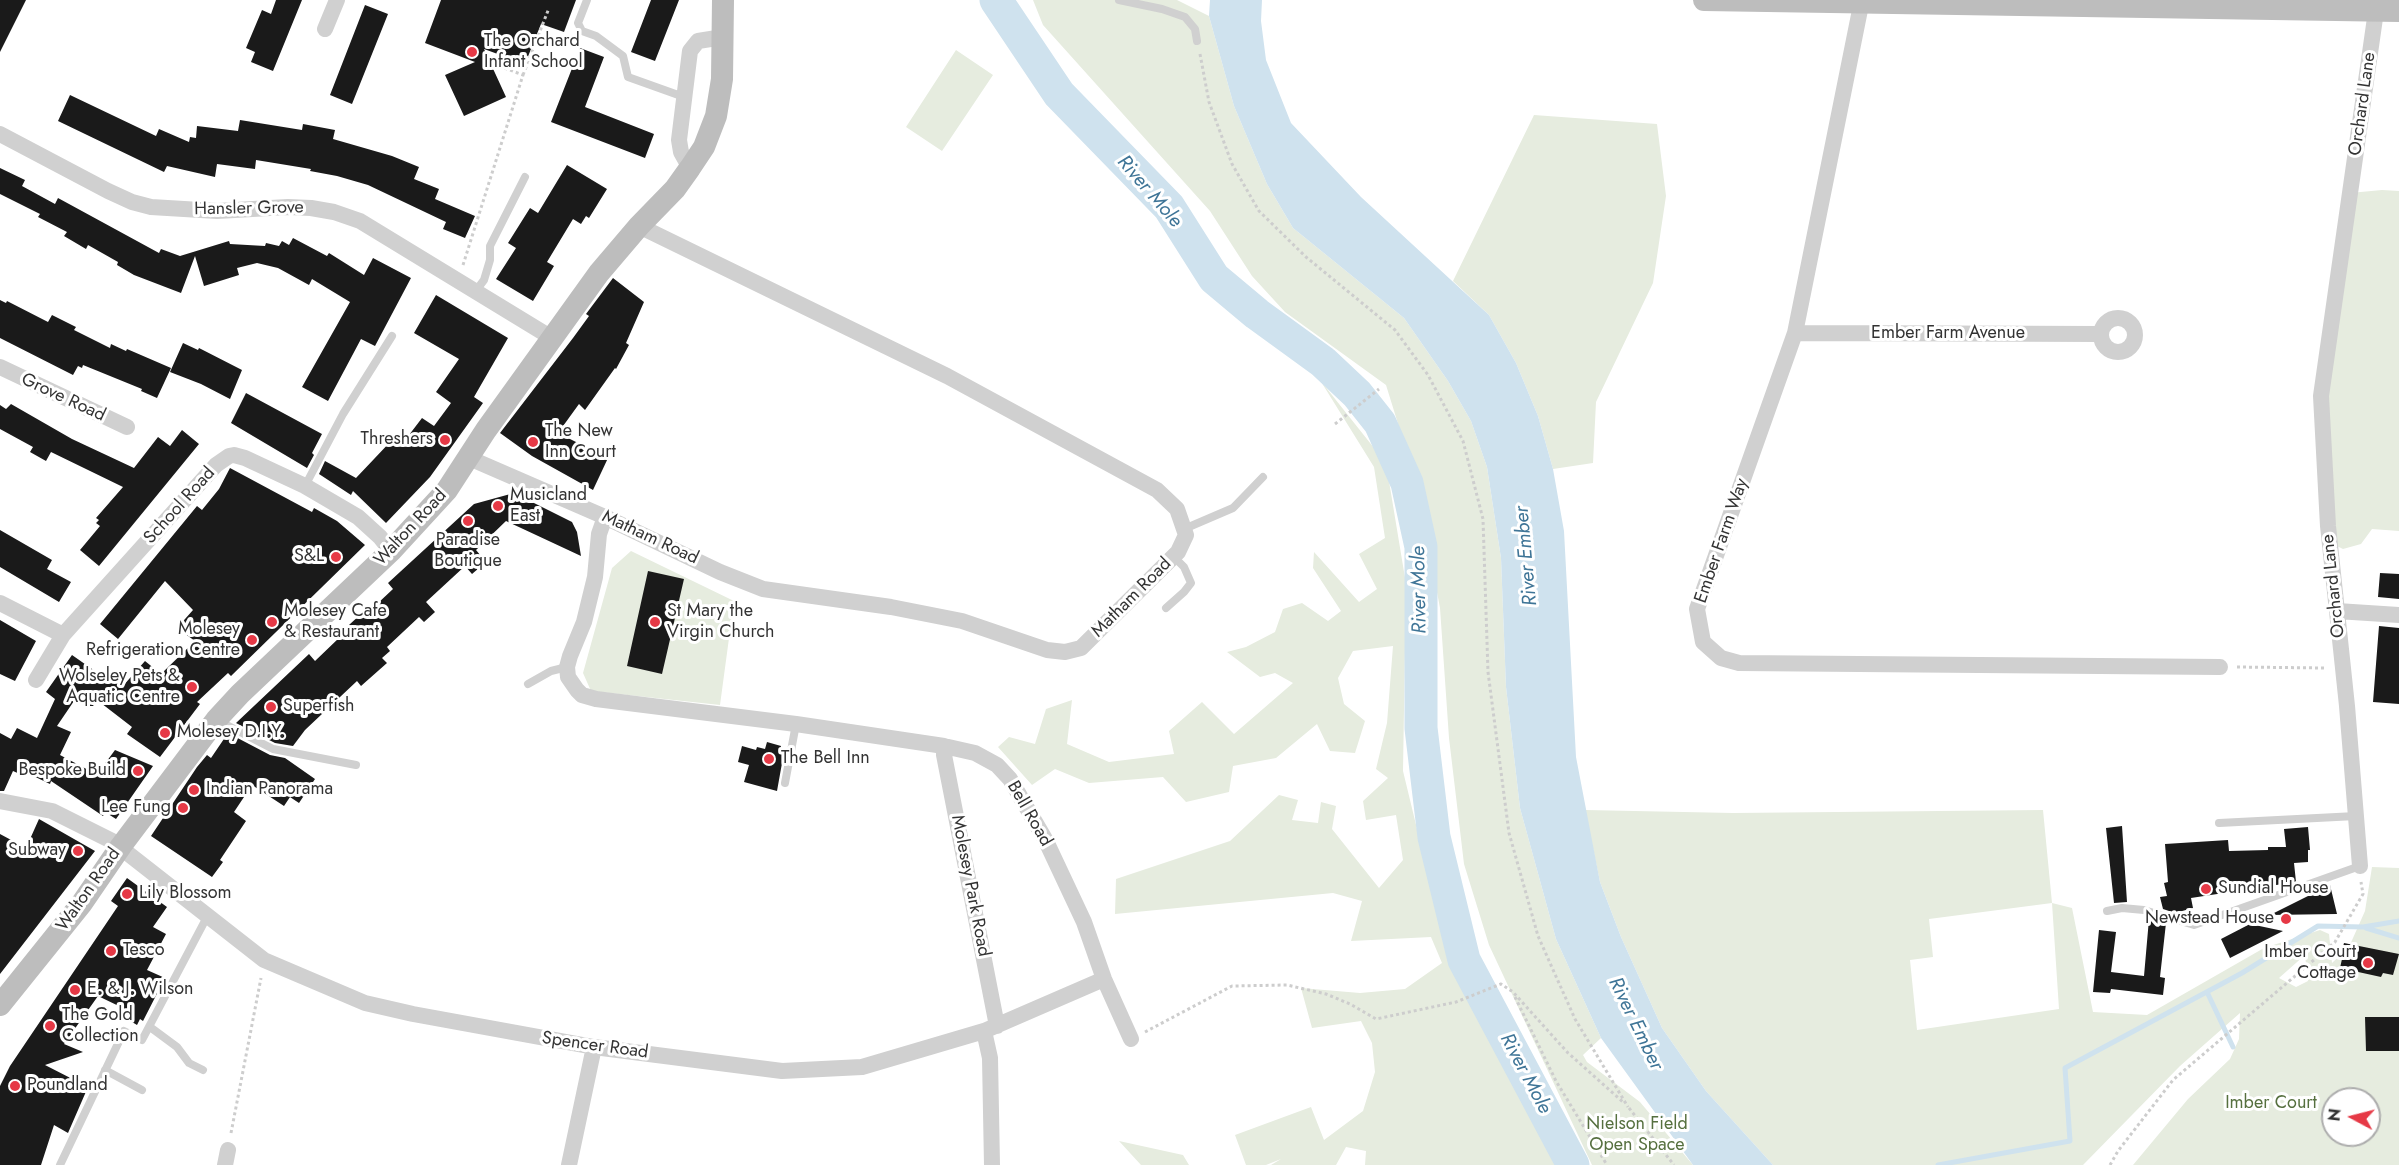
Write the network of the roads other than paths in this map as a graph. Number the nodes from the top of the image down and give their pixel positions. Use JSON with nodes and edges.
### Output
{"nodes":[{"id":1,"x":337,"y":0,"type":"edge"},
{"id":2,"x":587,"y":0,"type":"edge"},
{"id":3,"x":723,"y":0,"type":"edge"},
{"id":4,"x":1119,"y":0,"type":"edge"},
{"id":5,"x":1704,"y":0,"type":"edge"},
{"id":6,"x":1861,"y":2,"type":"edge"},
{"id":7,"x":2254,"y":5,"type":"edge"},
{"id":8,"x":2376,"y":11,"type":"junction"},
{"id":9,"x":2399,"y":11,"type":"edge"},
{"id":10,"x":325,"y":29,"type":"dead end"},
{"id":11,"x":723,"y":37,"type":"junction"},
{"id":12,"x":1197,"y":41,"type":"road end"},
{"id":13,"x":684,"y":98,"type":"junction"},
{"id":14,"x":0,"y":134,"type":"edge"},
{"id":15,"x":690,"y":168,"type":"junction"},
{"id":16,"x":525,"y":177,"type":"dead end"},
{"id":17,"x":639,"y":226,"type":"junction"},
{"id":18,"x":475,"y":292,"type":"junction"},
{"id":19,"x":1795,"y":333,"type":"junction"},
{"id":20,"x":2101,"y":334,"type":"dead end"},
{"id":21,"x":392,"y":336,"type":"dead end"},
{"id":22,"x":552,"y":338,"type":"junction"},
{"id":23,"x":0,"y":367,"type":"edge"},
{"id":24,"x":127,"y":427,"type":"dead end"},
{"id":25,"x":469,"y":458,"type":"junction"},
{"id":26,"x":1263,"y":477,"type":"dead end"},
{"id":27,"x":305,"y":486,"type":"junction"},
{"id":28,"x":605,"y":517,"type":"junction"},
{"id":29,"x":1184,"y":529,"type":"junction"},
{"id":30,"x":391,"y":551,"type":"junction"},
{"id":31,"x":1174,"y":557,"type":"junction"},
{"id":32,"x":0,"y":603,"type":"edge"},
{"id":33,"x":1166,"y":608,"type":"dead end"},
{"id":34,"x":2337,"y":611,"type":"junction"},
{"id":35,"x":2399,"y":615,"type":"edge"},
{"id":36,"x":63,"y":635,"type":"junction"},
{"id":37,"x":567,"y":667,"type":"junction"},
{"id":38,"x":2220,"y":668,"type":"road end"},
{"id":39,"x":36,"y":680,"type":"dead end"},
{"id":40,"x":528,"y":684,"type":"dead end"},
{"id":41,"x":216,"y":720,"type":"junction"},
{"id":42,"x":796,"y":724,"type":"junction"},
{"id":43,"x":944,"y":746,"type":"junction"},
{"id":44,"x":356,"y":765,"type":"dead end"},
{"id":45,"x":785,"y":783,"type":"dead end"},
{"id":46,"x":0,"y":801,"type":"edge"},
{"id":47,"x":2356,"y":816,"type":"junction"},
{"id":48,"x":2219,"y":823,"type":"dead end"},
{"id":49,"x":121,"y":846,"type":"junction"},
{"id":50,"x":2360,"y":866,"type":"joint"},
{"id":51,"x":2107,"y":911,"type":"dead end"},
{"id":52,"x":209,"y":915,"type":"junction"},
{"id":53,"x":1104,"y":979,"type":"junction"},
{"id":54,"x":0,"y":1005,"type":"edge"},
{"id":55,"x":150,"y":1027,"type":"junction"},
{"id":56,"x":991,"y":1029,"type":"junction"},
{"id":57,"x":1131,"y":1039,"type":"road end"},
{"id":58,"x":594,"y":1047,"type":"junction"},
{"id":59,"x":105,"y":1070,"type":"junction"},
{"id":60,"x":203,"y":1070,"type":"dead end"},
{"id":61,"x":142,"y":1090,"type":"dead end"},
{"id":62,"x":60,"y":1165,"type":"edge"},
{"id":63,"x":569,"y":1165,"type":"edge"},
{"id":64,"x":992,"y":1165,"type":"edge"}],
"edges":[{"from":1,"to":10,"type":"street"},
{"from":2,"to":13,"type":"lane"},
{"from":3,"to":11,"type":"main road","name":"Walton Road"},
{"from":4,"to":12,"type":"lane"},
{"from":5,"to":6,"type":"main road"},
{"from":6,"to":7,"type":"main road"},
{"from":6,"to":19,"type":"street","name":"Ember Farm Way"},
{"from":7,"to":8,"type":"main road"},
{"from":8,"to":9,"type":"main road"},
{"from":8,"to":34,"type":"street","name":"Orchard Lane"},
{"from":11,"to":13,"type":"street"},
{"from":11,"to":15,"type":"main road","name":"Walton Road"},
{"from":13,"to":15,"type":"street"},
{"from":14,"to":18,"type":"street","name":"Hansler Grove"},
{"from":15,"to":17,"type":"main road","name":"Walton Road"},
{"from":16,"to":18,"type":"lane"},
{"from":17,"to":22,"type":"main road","name":"Walton Road"},
{"from":17,"to":29,"type":"street"},
{"from":18,"to":22,"type":"street","name":"Hansler Grove"},
{"from":19,"to":20,"type":"street","name":"Ember Farm Avenue"},
{"from":19,"to":38,"type":"street","name":"Ember Farm Way"},
{"from":21,"to":27,"type":"lane"},
{"from":22,"to":25,"type":"main road","name":"Walton Road"},
{"from":23,"to":24,"type":"street","name":"Grove Road"},
{"from":25,"to":28,"type":"street","name":"Matham Road"},
{"from":25,"to":30,"type":"main road","name":"Walton Road"},
{"from":26,"to":29,"type":"lane"},
{"from":27,"to":30,"type":"street","name":"School Road"},
{"from":27,"to":36,"type":"street","name":"School Road"},
{"from":28,"to":31,"type":"street","name":"Matham Road"},
{"from":28,"to":37,"type":"street"},
{"from":29,"to":31,"type":"street","name":"Matham Road"},
{"from":30,"to":41,"type":"main road","name":"Walton Road"},
{"from":31,"to":33,"type":"lane"},
{"from":32,"to":36,"type":"street"},
{"from":34,"to":35,"type":"street"},
{"from":34,"to":47,"type":"street","name":"Orchard Lane"},
{"from":36,"to":39,"type":"street","name":"School Road"},
{"from":37,"to":40,"type":"lane"},
{"from":37,"to":42,"type":"street","name":"Bell Road"},
{"from":41,"to":44,"type":"lane"},
{"from":41,"to":49,"type":"main road","name":"Walton Road"},
{"from":42,"to":43,"type":"street","name":"Bell Road"},
{"from":42,"to":45,"type":"lane"},
{"from":43,"to":53,"type":"street","name":"Bell Road"},
{"from":43,"to":56,"type":"street","name":"Molesey Park Road"},
{"from":46,"to":49,"type":"street","name":"Spencer Road"},
{"from":47,"to":48,"type":"lane"},
{"from":47,"to":50,"type":"street","name":"Orchard Lane"},
{"from":49,"to":52,"type":"street","name":"Spencer Road"},
{"from":49,"to":54,"type":"main road","name":"Walton Road"},
{"from":50,"to":51,"type":"lane"},
{"from":52,"to":55,"type":"lane"},
{"from":52,"to":58,"type":"street","name":"Spencer Road"},
{"from":53,"to":56,"type":"street","name":"Spencer Road"},
{"from":53,"to":57,"type":"street","name":"Bell Road"},
{"from":55,"to":59,"type":"lane"},
{"from":55,"to":60,"type":"lane"},
{"from":56,"to":58,"type":"street","name":"Spencer Road"},
{"from":56,"to":64,"type":"street","name":"Molesey Park Road"},
{"from":58,"to":63,"type":"street"},
{"from":59,"to":61,"type":"lane"},
{"from":59,"to":62,"type":"lane"}]}
